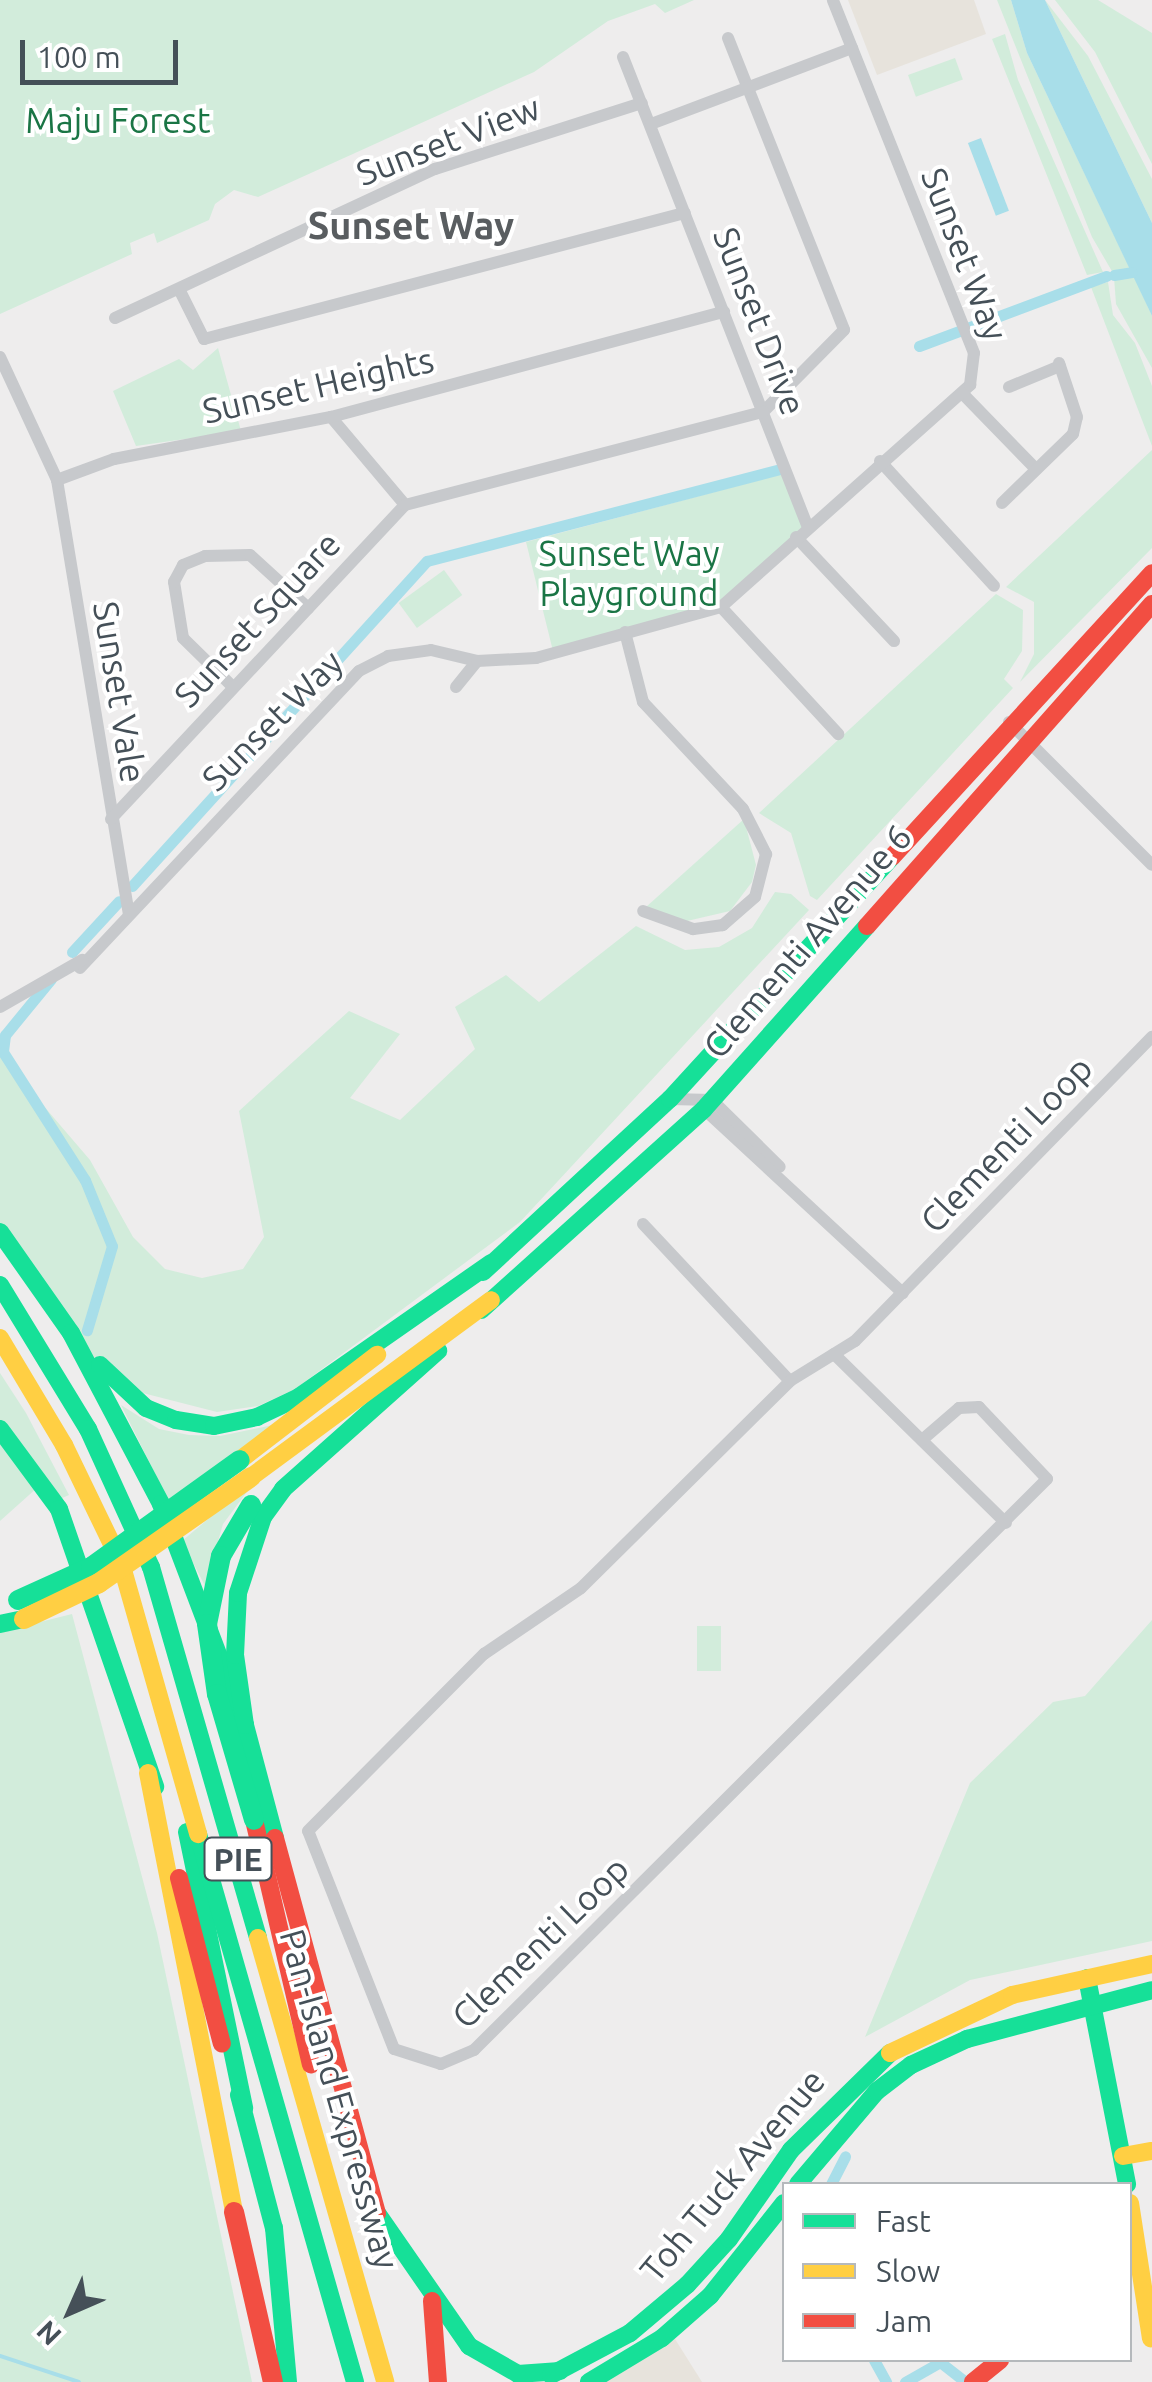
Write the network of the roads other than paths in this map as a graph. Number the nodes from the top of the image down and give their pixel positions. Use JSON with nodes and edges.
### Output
{"nodes":[{"id":1,"x":833,"y":0,"type":"edge"},
{"id":2,"x":728,"y":38,"type":"dead end"},
{"id":3,"x":852,"y":48,"type":"junction"},
{"id":4,"x":623,"y":56,"type":"dead end"},
{"id":5,"x":750,"y":86,"type":"junction"},
{"id":6,"x":642,"y":103,"type":"junction"},
{"id":7,"x":651,"y":124,"type":"junction"},
{"id":8,"x":685,"y":213,"type":"junction"},
{"id":9,"x":179,"y":289,"type":"junction"},
{"id":10,"x":724,"y":312,"type":"junction"},
{"id":11,"x":115,"y":318,"type":"dead end"},
{"id":12,"x":0,"y":357,"type":"edge"},
{"id":13,"x":1009,"y":387,"type":"dead end"},
{"id":14,"x":962,"y":393,"type":"junction"},
{"id":15,"x":763,"y":412,"type":"junction"},
{"id":16,"x":331,"y":416,"type":"junction"},
{"id":17,"x":880,"y":461,"type":"junction"},
{"id":18,"x":1036,"y":469,"type":"junction"},
{"id":19,"x":57,"y":480,"type":"junction"},
{"id":20,"x":1002,"y":503,"type":"dead end"},
{"id":21,"x":405,"y":504,"type":"junction"},
{"id":22,"x":807,"y":525,"type":"junction"},
{"id":23,"x":796,"y":537,"type":"junction"},
{"id":24,"x":1145,"y":580,"type":"edge"},
{"id":25,"x":994,"y":586,"type":"dead end"},
{"id":26,"x":1152,"y":604,"type":"edge"},
{"id":27,"x":721,"y":607,"type":"junction"},
{"id":28,"x":308,"y":608,"type":"junction"},
{"id":29,"x":625,"y":632,"type":"junction"},
{"id":30,"x":894,"y":642,"type":"dead end"},
{"id":31,"x":478,"y":661,"type":"junction"},
{"id":32,"x":456,"y":687,"type":"dead end"},
{"id":33,"x":232,"y":688,"type":"junction"},
{"id":34,"x":1009,"y":722,"type":"junction"},
{"id":35,"x":838,"y":734,"type":"dead end"},
{"id":36,"x":1028,"y":741,"type":"junction"},
{"id":37,"x":111,"y":819,"type":"junction"},
{"id":38,"x":1152,"y":865,"type":"edge"},
{"id":39,"x":643,"y":911,"type":"dead end"},
{"id":40,"x":129,"y":913,"type":"junction"},
{"id":41,"x":0,"y":1007,"type":"edge"},
{"id":42,"x":1152,"y":1037,"type":"edge"},
{"id":43,"x":670,"y":1099,"type":"junction"},
{"id":44,"x":708,"y":1105,"type":"junction"},
{"id":45,"x":643,"y":1224,"type":"dead end"},
{"id":46,"x":0,"y":1232,"type":"edge"},
{"id":47,"x":491,"y":1263,"type":"junction"},
{"id":48,"x":0,"y":1285,"type":"edge"},
{"id":49,"x":903,"y":1293,"type":"junction"},
{"id":50,"x":491,"y":1300,"type":"junction"},
{"id":51,"x":72,"y":1333,"type":"junction"},
{"id":52,"x":0,"y":1338,"type":"edge"},
{"id":53,"x":834,"y":1354,"type":"junction"},
{"id":54,"x":790,"y":1382,"type":"junction"},
{"id":55,"x":372,"y":1406,"type":"junction"},
{"id":56,"x":0,"y":1429,"type":"edge"},
{"id":57,"x":922,"y":1440,"type":"junction"},
{"id":58,"x":246,"y":1468,"type":"junction"},
{"id":59,"x":1006,"y":1523,"type":"junction"},
{"id":60,"x":14,"y":1608,"type":"edge"},
{"id":61,"x":0,"y":1624,"type":"edge"},
{"id":62,"x":245,"y":1725,"type":"junction"},
{"id":63,"x":167,"y":1726,"type":"junction"},
{"id":64,"x":148,"y":1773,"type":"junction"},
{"id":65,"x":1152,"y":1964,"type":"edge"},
{"id":66,"x":1088,"y":1978,"type":"junction"},
{"id":67,"x":1152,"y":1990,"type":"edge"},
{"id":68,"x":1092,"y":2003,"type":"junction"},
{"id":69,"x":244,"y":2108,"type":"junction"},
{"id":70,"x":1152,"y":2151,"type":"edge"},
{"id":71,"x":321,"y":2152,"type":"junction"},
{"id":72,"x":1122,"y":2156,"type":"junction"},
{"id":73,"x":800,"y":2182,"type":"edge"},
{"id":74,"x":1127,"y":2182,"type":"edge"},
{"id":75,"x":782,"y":2205,"type":"edge"},
{"id":76,"x":1132,"y":2216,"type":"edge"},
{"id":77,"x":430,"y":2294,"type":"junction"},
{"id":78,"x":277,"y":2306,"type":"junction"},
{"id":79,"x":1151,"y":2338,"type":"edge"},
{"id":80,"x":998,"y":2362,"type":"edge"},
{"id":81,"x":560,"y":2372,"type":"junction"},
{"id":82,"x":385,"y":2381,"type":"edge"},
{"id":83,"x":975,"y":2381,"type":"edge"},
{"id":84,"x":270,"y":2382,"type":"edge"},
{"id":85,"x":288,"y":2382,"type":"edge"},
{"id":86,"x":355,"y":2382,"type":"edge"},
{"id":87,"x":438,"y":2382,"type":"edge"},
{"id":88,"x":535,"y":2382,"type":"edge"},
{"id":89,"x":589,"y":2382,"type":"edge"}],
"edges":[{"from":1,"to":3,"type":"street","name":"Sunset Way"},
{"from":2,"to":5,"type":"street"},
{"from":3,"to":5,"type":"street"},
{"from":3,"to":14,"type":"street","name":"Sunset Way"},
{"from":4,"to":6,"type":"street","name":"Sunset Drive"},
{"from":5,"to":7,"type":"street"},
{"from":5,"to":15,"type":"street"},
{"from":6,"to":7,"type":"street","name":"Sunset Drive"},
{"from":6,"to":9,"type":"street","name":"Sunset View"},
{"from":7,"to":8,"type":"street","name":"Sunset Drive"},
{"from":8,"to":9,"type":"street"},
{"from":8,"to":10,"type":"street","name":"Sunset Drive"},
{"from":9,"to":11,"type":"street","name":"Sunset View"},
{"from":10,"to":15,"type":"street","name":"Sunset Drive"},
{"from":10,"to":16,"type":"street","name":"Sunset Heights"},
{"from":12,"to":19,"type":"street"},
{"from":13,"to":18,"type":"street"},
{"from":14,"to":17,"type":"street","name":"Sunset Way"},
{"from":14,"to":18,"type":"street"},
{"from":15,"to":21,"type":"street"},
{"from":15,"to":22,"type":"street","name":"Sunset Drive"},
{"from":16,"to":19,"type":"street","name":"Sunset Heights"},
{"from":16,"to":21,"type":"street"},
{"from":17,"to":22,"type":"street","name":"Sunset Way"},
{"from":17,"to":25,"type":"street"},
{"from":18,"to":20,"type":"street"},
{"from":19,"to":37,"type":"street","name":"Sunset Vale"},
{"from":21,"to":28,"type":"street","name":"Sunset Square"},
{"from":22,"to":23,"type":"street"},
{"from":23,"to":27,"type":"street","name":"Sunset Way"},
{"from":23,"to":30,"type":"street"},
{"from":24,"to":34,"type":"main road","name":"Clementi Avenue 6"},
{"from":26,"to":36,"type":"main road","name":"Clementi Avenue 6"},
{"from":27,"to":29,"type":"street","name":"Sunset Way"},
{"from":27,"to":35,"type":"street"},
{"from":28,"to":33,"type":"street","name":"Sunset Square"},
{"from":28,"to":33,"type":"street"},
{"from":29,"to":31,"type":"street","name":"Sunset Way"},
{"from":29,"to":39,"type":"street"},
{"from":31,"to":32,"type":"street"},
{"from":31,"to":40,"type":"street","name":"Sunset Way"},
{"from":33,"to":37,"type":"street","name":"Sunset Square"},
{"from":34,"to":36,"type":"street"},
{"from":34,"to":43,"type":"main road","name":"Clementi Avenue 6"},
{"from":36,"to":38,"type":"street"},
{"from":36,"to":44,"type":"main road","name":"Clementi Avenue 6"},
{"from":37,"to":40,"type":"street","name":"Sunset Vale"},
{"from":40,"to":41,"type":"street","name":"Sunset Way"},
{"from":42,"to":49,"type":"street","name":"Clementi Loop"},
{"from":43,"to":44,"type":"street"},
{"from":43,"to":47,"type":"main road","name":"Clementi Avenue 6"},
{"from":44,"to":49,"type":"street"},
{"from":44,"to":50,"type":"main road","name":"Clementi Avenue 6"},
{"from":45,"to":54,"type":"street"},
{"from":46,"to":51,"type":"main road"},
{"from":47,"to":51,"type":"main road"},
{"from":47,"to":58,"type":"main road"},
{"from":48,"to":71,"type":"main road","name":"Pan-Island Expressway","number":"PIE"},
{"from":49,"to":53,"type":"street","name":"Clementi Loop"},
{"from":50,"to":55,"type":"main road"},
{"from":50,"to":58,"type":"main road"},
{"from":51,"to":62,"type":"main road"},
{"from":52,"to":63,"type":"main road","name":"Pan-Island Expressway","number":"PIE"},
{"from":53,"to":54,"type":"street","name":"Clementi Loop"},
{"from":53,"to":57,"type":"street"},
{"from":54,"to":59,"type":"street","name":"Clementi Loop"},
{"from":55,"to":62,"type":"main road"},
{"from":55,"to":71,"type":"main road","bridge":true},
{"from":56,"to":64,"type":"main road"},
{"from":57,"to":59,"type":"street"},
{"from":57,"to":59,"type":"street","name":"Clementi Loop"},
{"from":58,"to":60,"type":"main road","bridge":true},
{"from":60,"to":61,"type":"main road"},
{"from":62,"to":77,"type":"main road"},
{"from":63,"to":69,"type":"main road"},
{"from":63,"to":86,"type":"main road","name":"Pan-Island Expressway","number":"PIE"},
{"from":64,"to":69,"type":"main road"},
{"from":64,"to":84,"type":"main road","bridge":true},
{"from":65,"to":66,"type":"main road","name":"Toh Tuck Avenue"},
{"from":66,"to":68,"type":"main road"},
{"from":66,"to":81,"type":"main road","name":"Toh Tuck Avenue"},
{"from":67,"to":68,"type":"main road","name":"Toh Tuck Avenue"},
{"from":68,"to":72,"type":"main road"},
{"from":68,"to":73,"type":"main road","name":"Toh Tuck Avenue"},
{"from":69,"to":78,"type":"main road"},
{"from":70,"to":72,"type":"main road"},
{"from":71,"to":82,"type":"main road","name":"Pan-Island Expressway","number":"PIE"},
{"from":72,"to":74,"type":"main road"},
{"from":75,"to":89,"type":"main road","name":"Toh Tuck Avenue"},
{"from":76,"to":79,"type":"main road"},
{"from":77,"to":81,"type":"main road"},
{"from":77,"to":87,"type":"main road"},
{"from":78,"to":84,"type":"main road"},
{"from":78,"to":85,"type":"main road"},
{"from":80,"to":83,"type":"main road"},
{"from":81,"to":88,"type":"main road","name":"Toh Tuck Avenue"}]}
